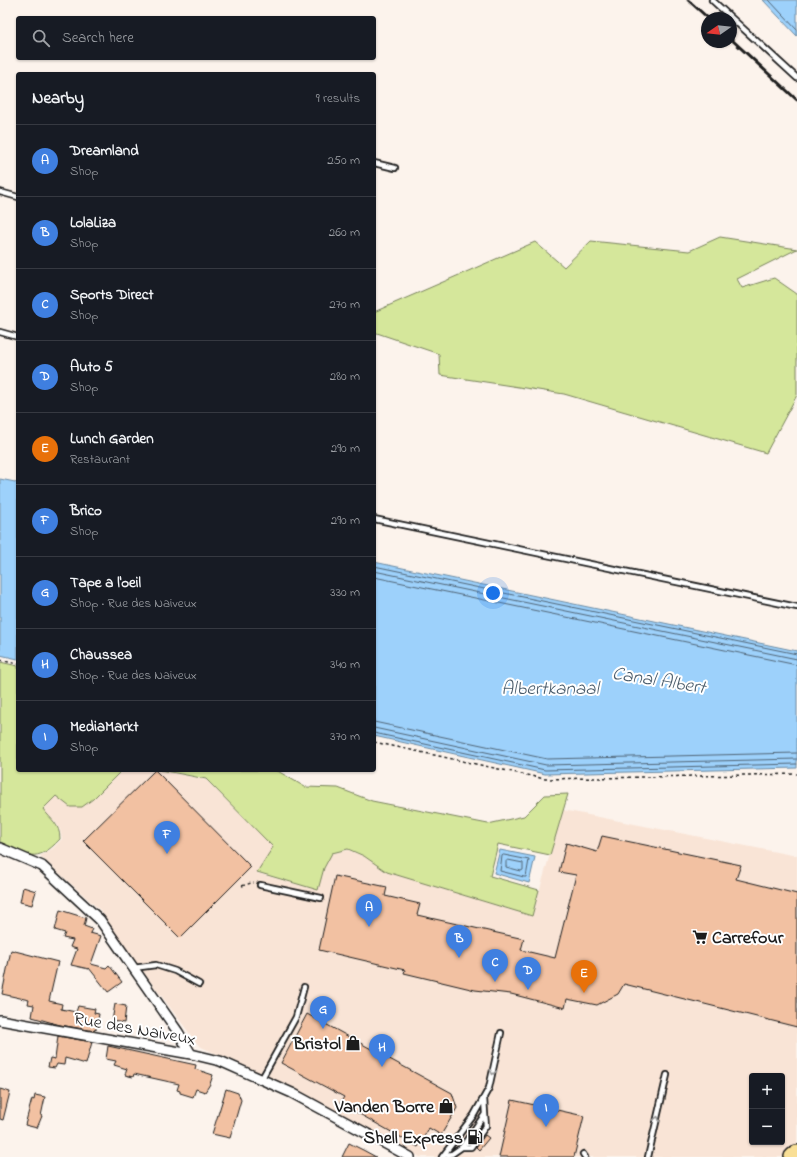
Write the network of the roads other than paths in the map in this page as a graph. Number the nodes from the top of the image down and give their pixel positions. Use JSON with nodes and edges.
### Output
{"nodes":[{"id":1,"x":712,"y":0,"type":"edge"},
{"id":2,"x":797,"y":78,"type":"edge"},
{"id":3,"x":376,"y":163,"type":"edge"},
{"id":4,"x":395,"y":168,"type":"dead end"},
{"id":5,"x":0,"y":192,"type":"edge"},
{"id":6,"x":16,"y":196,"type":"edge"},
{"id":7,"x":0,"y":332,"type":"edge"},
{"id":8,"x":16,"y":336,"type":"edge"},
{"id":9,"x":376,"y":518,"type":"edge"},
{"id":10,"x":797,"y":606,"type":"edge"},
{"id":11,"x":0,"y":848,"type":"edge"},
{"id":12,"x":258,"y":884,"type":"road end"},
{"id":13,"x":321,"y":898,"type":"dead end"},
{"id":14,"x":133,"y":968,"type":"junction"},
{"id":15,"x":199,"y":984,"type":"dead end"},
{"id":16,"x":304,"y":987,"type":"dead end"},
{"id":17,"x":0,"y":1020,"type":"edge"},
{"id":18,"x":501,"y":1033,"type":"dead end"},
{"id":19,"x":191,"y":1054,"type":"junction"},
{"id":20,"x":667,"y":1075,"type":"dead end"},
{"id":21,"x":261,"y":1080,"type":"junction"},
{"id":22,"x":484,"y":1098,"type":"junction"},
{"id":23,"x":485,"y":1114,"type":"junction"},
{"id":24,"x":462,"y":1147,"type":"junction"},
{"id":25,"x":797,"y":1154,"type":"edge"},
{"id":26,"x":442,"y":1156,"type":"edge"},
{"id":27,"x":410,"y":1157,"type":"edge"},
{"id":28,"x":648,"y":1157,"type":"edge"},
{"id":29,"x":793,"y":1157,"type":"edge"}],
"edges":[{"from":1,"to":2,"type":"lane"},
{"from":3,"to":4,"type":"lane"},
{"from":5,"to":6,"type":"lane"},
{"from":7,"to":8,"type":"lane"},
{"from":9,"to":10,"type":"lane"},
{"from":11,"to":14,"type":"street"},
{"from":12,"to":13,"type":"lane"},
{"from":14,"to":15,"type":"lane"},
{"from":14,"to":19,"type":"street"},
{"from":16,"to":21,"type":"lane"},
{"from":17,"to":19,"type":"street","name":"Rue des Naiveux"},
{"from":18,"to":22,"type":"lane","one_way":true},
{"from":19,"to":21,"type":"street","name":"Rue des Naiveux"},
{"from":28,"to":20,"type":"lane","one_way":true},
{"from":21,"to":27,"type":"street","name":"Rue des Naiveux"},
{"from":22,"to":23,"type":"lane"},
{"from":22,"to":26,"type":"lane"},
{"from":23,"to":24,"type":"lane"},
{"from":23,"to":24,"type":"lane"},
{"from":24,"to":26,"type":"lane"},
{"from":25,"to":29,"type":"highway"}]}
